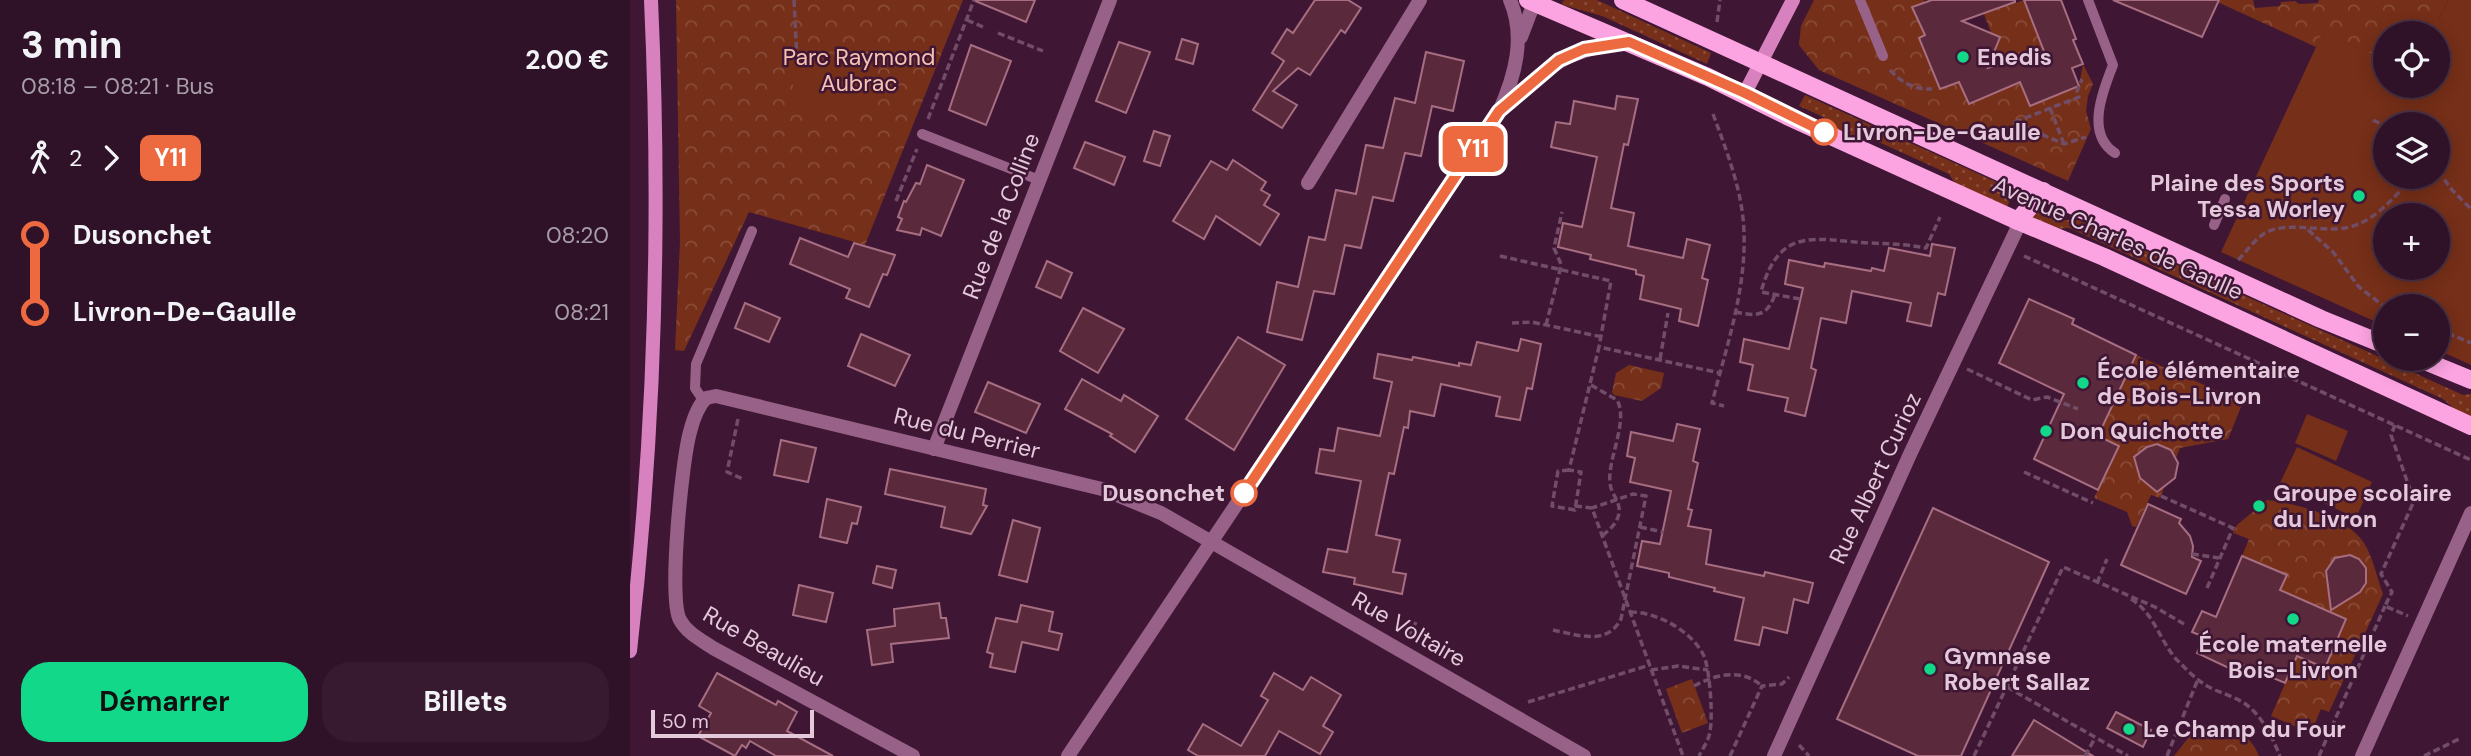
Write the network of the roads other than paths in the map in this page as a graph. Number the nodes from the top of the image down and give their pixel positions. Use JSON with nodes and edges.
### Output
{"nodes":[{"id":1,"x":651,"y":0,"type":"edge"},
{"id":2,"x":1110,"y":0,"type":"edge"},
{"id":3,"x":1420,"y":0,"type":"edge"},
{"id":4,"x":1510,"y":0,"type":"edge"},
{"id":5,"x":1793,"y":0,"type":"edge"},
{"id":6,"x":1860,"y":0,"type":"edge"},
{"id":7,"x":2088,"y":0,"type":"edge"},
{"id":8,"x":1533,"y":1,"type":"edge"},
{"id":9,"x":1630,"y":1,"type":"edge"},
{"id":10,"x":1629,"y":42,"type":"junction"},
{"id":11,"x":1518,"y":45,"type":"junction"},
{"id":12,"x":1883,"y":56,"type":"road end"},
{"id":13,"x":1761,"y":61,"type":"junction"},
{"id":14,"x":1745,"y":93,"type":"junction"},
{"id":15,"x":1499,"y":111,"type":"junction"},
{"id":16,"x":922,"y":134,"type":"road end"},
{"id":17,"x":2115,"y":153,"type":"dead end"},
{"id":18,"x":1040,"y":180,"type":"junction"},
{"id":19,"x":1308,"y":183,"type":"dead end"},
{"id":20,"x":2043,"y":191,"type":"junction"},
{"id":21,"x":2225,"y":199,"type":"dead end"},
{"id":22,"x":2018,"y":220,"type":"junction"},
{"id":23,"x":2214,"y":225,"type":"dead end"},
{"id":24,"x":752,"y":231,"type":"dead end"},
{"id":25,"x":2373,"y":340,"type":"edge"},
{"id":26,"x":2449,"y":371,"type":"edge"},
{"id":27,"x":2471,"y":380,"type":"edge"},
{"id":28,"x":703,"y":400,"type":"junction"},
{"id":29,"x":2471,"y":426,"type":"edge"},
{"id":30,"x":934,"y":449,"type":"junction"},
{"id":31,"x":2471,"y":513,"type":"edge"},
{"id":32,"x":1211,"y":542,"type":"junction"},
{"id":33,"x":632,"y":613,"type":"edge"},
{"id":34,"x":630,"y":651,"type":"edge"},
{"id":35,"x":913,"y":756,"type":"edge"},
{"id":36,"x":1068,"y":756,"type":"edge"},
{"id":37,"x":1584,"y":756,"type":"edge"},
{"id":38,"x":1774,"y":756,"type":"edge"},
{"id":39,"x":2362,"y":756,"type":"edge"}],
"edges":[{"from":1,"to":33,"type":"street"},
{"from":2,"to":18,"type":"street","name":"Rue de la Colline"},
{"from":3,"to":19,"type":"street"},
{"from":4,"to":11,"type":"street"},
{"from":5,"to":13,"type":"street"},
{"from":6,"to":12,"type":"lane"},
{"from":7,"to":17,"type":"lane"},
{"from":8,"to":10,"type":"main road","name":"Avenue Charles de Gaulle"},
{"from":8,"to":11,"type":"street"},
{"from":9,"to":13,"type":"main road","name":"Avenue Charles de Gaulle"},
{"from":10,"to":14,"type":"main road","name":"Avenue Charles de Gaulle"},
{"from":10,"to":15,"type":"street"},
{"from":11,"to":15,"type":"street"},
{"from":13,"to":14,"type":"street"},
{"from":13,"to":20,"type":"main road","name":"Avenue Charles de Gaulle"},
{"from":14,"to":22,"type":"main road","name":"Avenue Charles de Gaulle"},
{"from":15,"to":32,"type":"street"},
{"from":16,"to":18,"type":"lane"},
{"from":18,"to":30,"type":"street","name":"Rue de la Colline"},
{"from":20,"to":22,"type":"main road"},
{"from":20,"to":25,"type":"main road","name":"Avenue Charles de Gaulle"},
{"from":21,"to":23,"type":"lane"},
{"from":22,"to":29,"type":"main road","name":"Avenue Charles de Gaulle"},
{"from":22,"to":38,"type":"street","name":"Rue Albert Curioz"},
{"from":24,"to":28,"type":"lane"},
{"from":26,"to":27,"type":"main road"},
{"from":28,"to":30,"type":"street","name":"Rue du Perrier"},
{"from":28,"to":35,"type":"street","name":"Rue Beaulieu"},
{"from":30,"to":32,"type":"street","name":"Rue du Perrier"},
{"from":31,"to":39,"type":"street"},
{"from":32,"to":36,"type":"street"},
{"from":32,"to":37,"type":"street","name":"Rue Voltaire"},
{"from":33,"to":34,"type":"street"}]}
